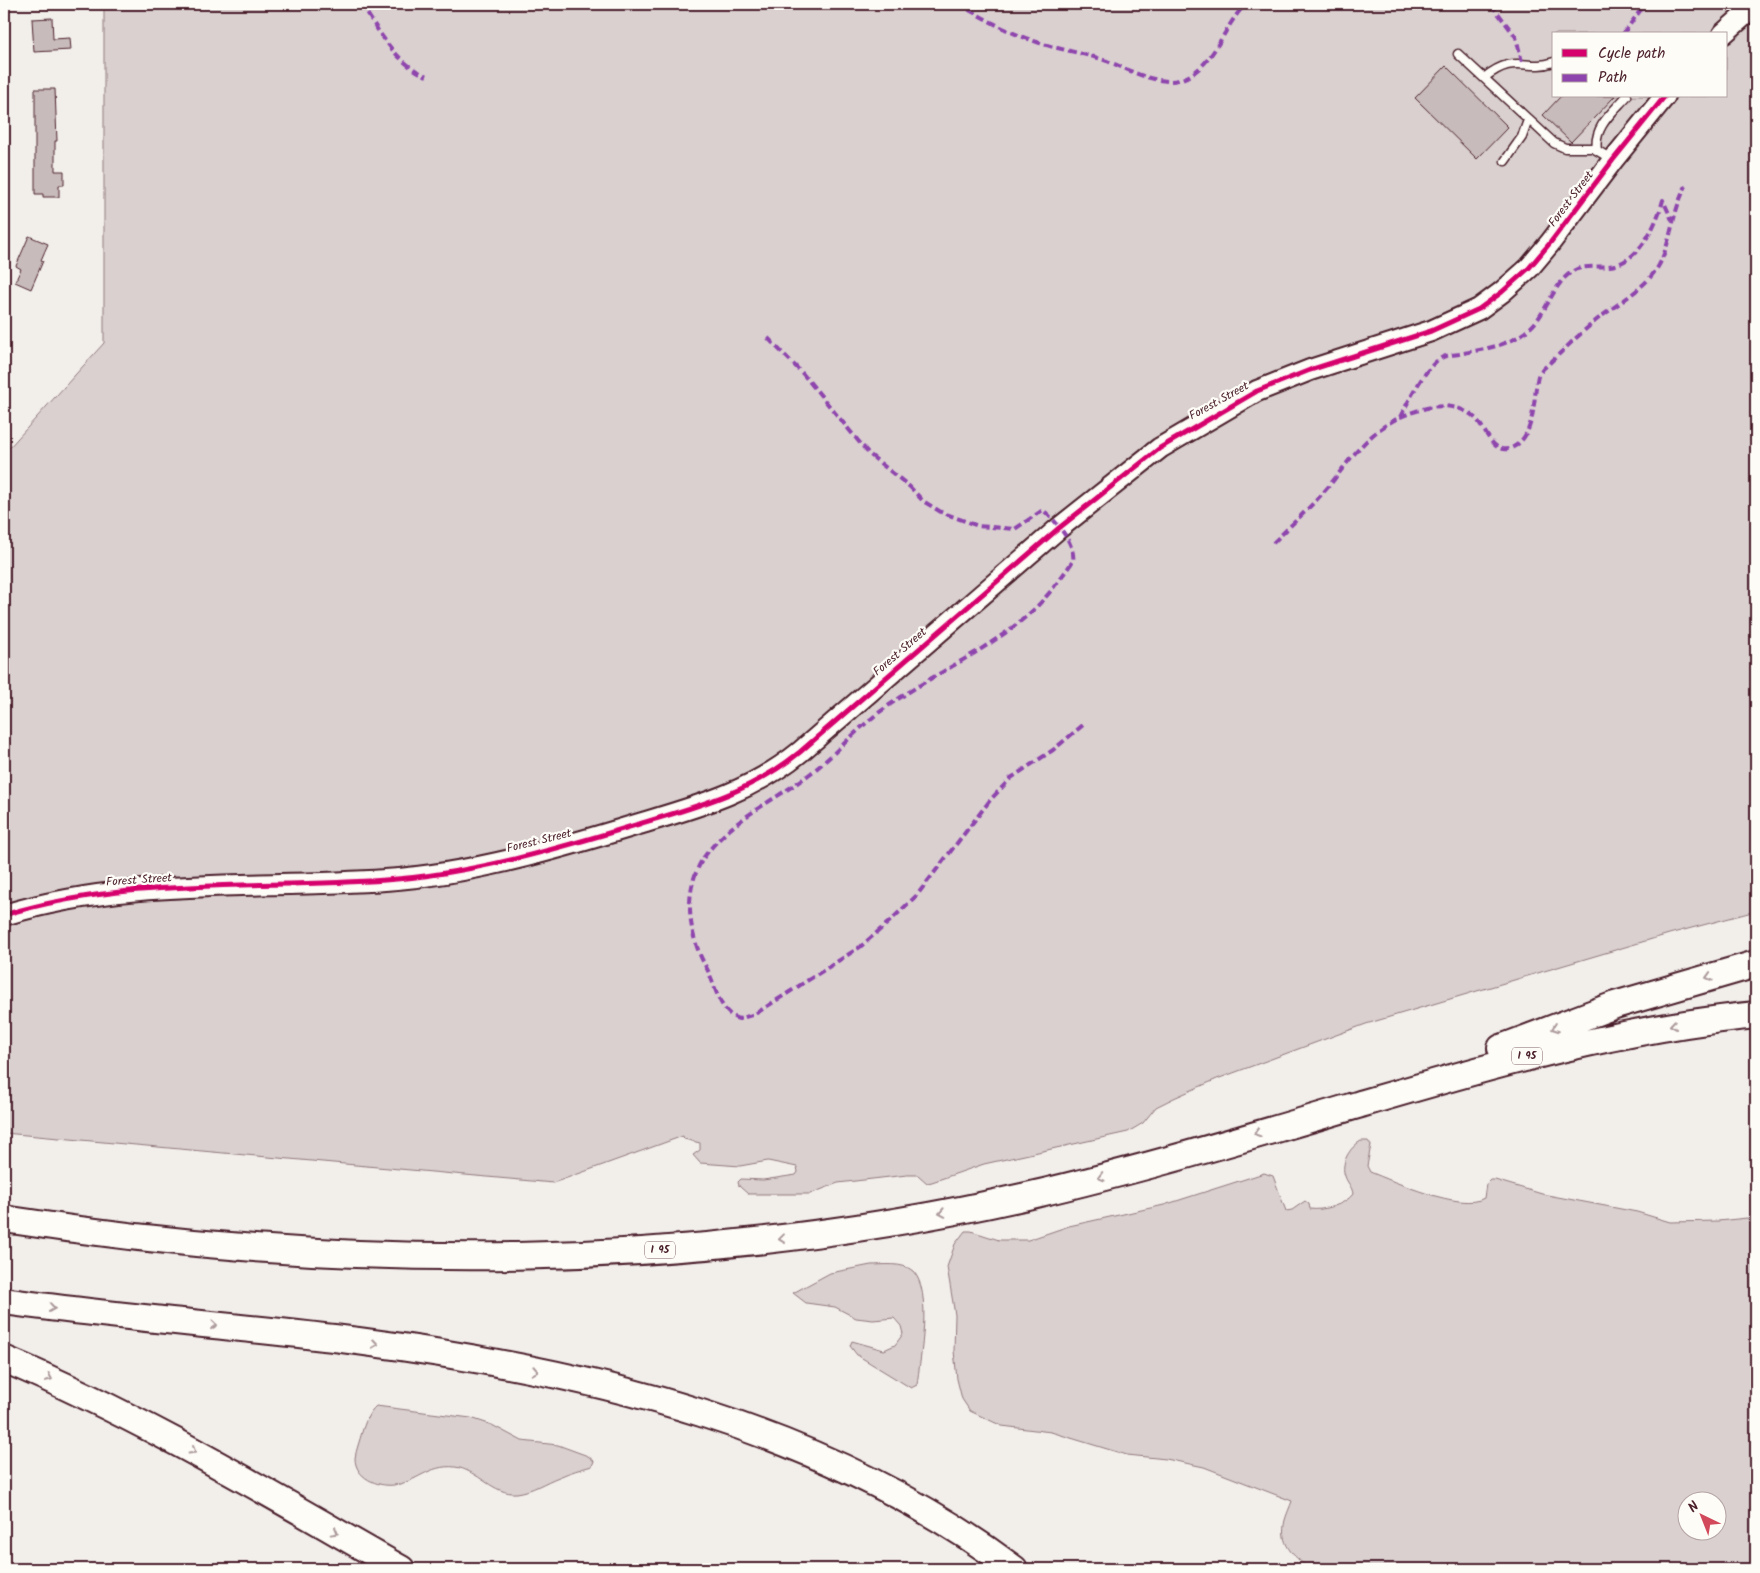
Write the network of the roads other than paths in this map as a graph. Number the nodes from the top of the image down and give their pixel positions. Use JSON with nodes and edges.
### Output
{"nodes":[{"id":1,"x":1756,"y":5,"type":"edge"},
{"id":2,"x":1725,"y":32,"type":"edge"},
{"id":3,"x":1458,"y":54,"type":"dead end"},
{"id":4,"x":1552,"y":63,"type":"edge"},
{"id":5,"x":1484,"y":78,"type":"junction"},
{"id":6,"x":1624,"y":98,"type":"edge"},
{"id":7,"x":1663,"y":98,"type":"edge"},
{"id":8,"x":1528,"y":120,"type":"junction"},
{"id":9,"x":1605,"y":155,"type":"junction"},
{"id":10,"x":1505,"y":161,"type":"dead end"},
{"id":11,"x":4,"y":914,"type":"edge"},
{"id":12,"x":1756,"y":964,"type":"edge"},
{"id":13,"x":1756,"y":1015,"type":"edge"},
{"id":14,"x":1304,"y":1120,"type":"junction"},
{"id":15,"x":4,"y":1219,"type":"edge"},
{"id":16,"x":4,"y":1301,"type":"edge"},
{"id":17,"x":4,"y":1358,"type":"edge"},
{"id":18,"x":401,"y":1569,"type":"edge"},
{"id":19,"x":1014,"y":1569,"type":"edge"}],
"edges":[{"from":1,"to":2,"type":"street"},
{"from":3,"to":5,"type":"lane"},
{"from":4,"to":5,"type":"lane"},
{"from":5,"to":8,"type":"lane"},
{"from":6,"to":9,"type":"lane"},
{"from":7,"to":9,"type":"street","name":"Forest Street"},
{"from":8,"to":9,"type":"lane"},
{"from":8,"to":10,"type":"lane"},
{"from":9,"to":11,"type":"street","name":"Forest Street"},
{"from":12,"to":14,"type":"highway","one_way":true},
{"from":13,"to":14,"type":"highway","number":"I 95","one_way":true},
{"from":14,"to":15,"type":"highway","number":"I 95","one_way":true},
{"from":16,"to":19,"type":"highway","one_way":true},
{"from":17,"to":18,"type":"highway","one_way":true}]}
